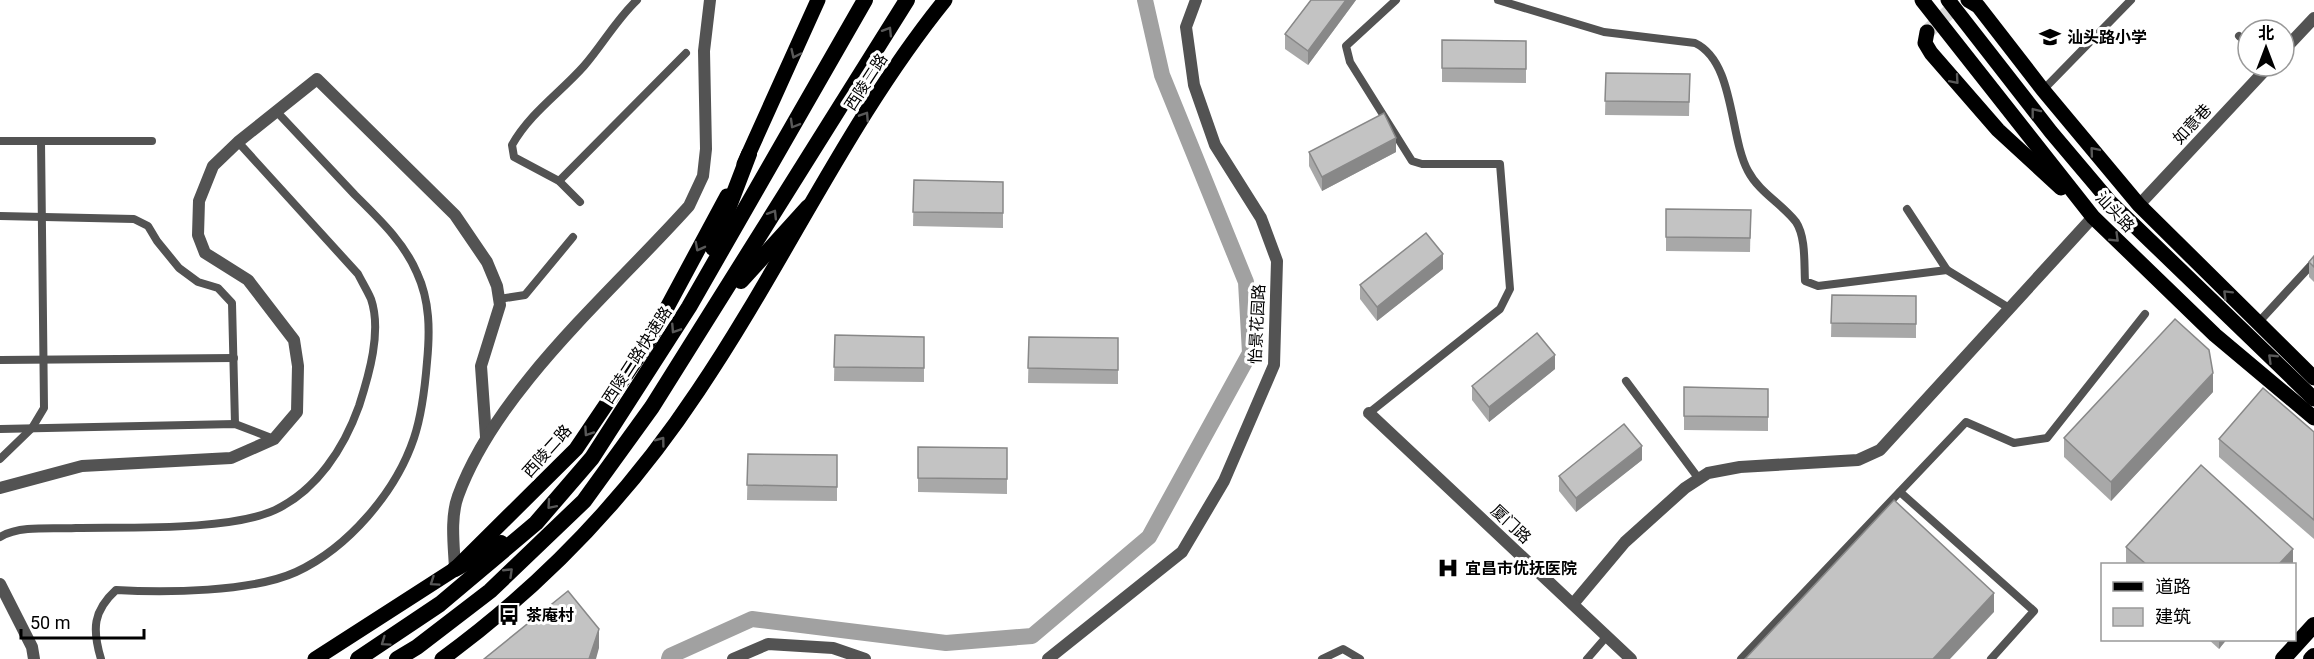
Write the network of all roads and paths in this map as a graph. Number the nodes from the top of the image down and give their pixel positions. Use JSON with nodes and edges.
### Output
{"nodes":[{"id":1,"x":637,"y":0,"type":"edge"},
{"id":2,"x":710,"y":0,"type":"edge"},
{"id":3,"x":818,"y":0,"type":"edge"},
{"id":4,"x":826,"y":0,"type":"edge"},
{"id":5,"x":864,"y":0,"type":"edge"},
{"id":6,"x":907,"y":0,"type":"edge"},
{"id":7,"x":945,"y":0,"type":"edge"},
{"id":8,"x":1196,"y":0,"type":"edge"},
{"id":9,"x":1396,"y":0,"type":"edge"},
{"id":10,"x":1498,"y":0,"type":"edge"},
{"id":11,"x":1922,"y":0,"type":"edge"},
{"id":12,"x":1948,"y":0,"type":"edge"},
{"id":13,"x":1968,"y":0,"type":"edge"},
{"id":14,"x":2130,"y":0,"type":"edge"},
{"id":15,"x":2314,"y":18,"type":"edge"},
{"id":16,"x":808,"y":26,"type":"junction"},
{"id":17,"x":1927,"y":32,"type":"dead end"},
{"id":18,"x":2296,"y":37,"type":"edge"},
{"id":19,"x":686,"y":53,"type":"dead end"},
{"id":20,"x":2258,"y":78,"type":"edge"},
{"id":21,"x":2043,"y":90,"type":"junction"},
{"id":22,"x":277,"y":112,"type":"junction"},
{"id":23,"x":0,"y":141,"type":"edge"},
{"id":24,"x":41,"y":141,"type":"junction"},
{"id":25,"x":152,"y":141,"type":"dead end"},
{"id":26,"x":238,"y":142,"type":"junction"},
{"id":27,"x":749,"y":154,"type":"junction"},
{"id":28,"x":559,"y":180,"type":"junction"},
{"id":29,"x":580,"y":202,"type":"dead end"},
{"id":30,"x":2139,"y":205,"type":"junction"},
{"id":31,"x":808,"y":207,"type":"junction"},
{"id":32,"x":1907,"y":208,"type":"dead end"},
{"id":33,"x":0,"y":216,"type":"edge"},
{"id":34,"x":42,"y":216,"type":"junction"},
{"id":35,"x":2093,"y":217,"type":"junction"},
{"id":36,"x":573,"y":237,"type":"dead end"},
{"id":37,"x":2314,"y":262,"type":"edge"},
{"id":38,"x":1947,"y":270,"type":"junction"},
{"id":39,"x":499,"y":299,"type":"junction"},
{"id":40,"x":689,"y":307,"type":"junction"},
{"id":41,"x":2009,"y":308,"type":"junction"},
{"id":42,"x":2145,"y":314,"type":"dead end"},
{"id":43,"x":710,"y":315,"type":"junction"},
{"id":44,"x":2257,"y":324,"type":"junction"},
{"id":45,"x":234,"y":358,"type":"junction"},
{"id":46,"x":43,"y":359,"type":"junction"},
{"id":47,"x":0,"y":360,"type":"edge"},
{"id":48,"x":2314,"y":378,"type":"edge"},
{"id":49,"x":1626,"y":381,"type":"dead end"},
{"id":50,"x":2314,"y":399,"type":"edge"},
{"id":51,"x":1369,"y":413,"type":"joint"},
{"id":52,"x":2314,"y":418,"type":"edge"},
{"id":53,"x":235,"y":424,"type":"junction"},
{"id":54,"x":32,"y":428,"type":"junction"},
{"id":55,"x":0,"y":429,"type":"edge"},
{"id":56,"x":486,"y":437,"type":"junction"},
{"id":57,"x":274,"y":439,"type":"junction"},
{"id":58,"x":0,"y":459,"type":"edge"},
{"id":59,"x":1699,"y":478,"type":"junction"},
{"id":60,"x":0,"y":488,"type":"edge"},
{"id":61,"x":1900,"y":492,"type":"junction"},
{"id":62,"x":536,"y":523,"type":"junction"},
{"id":63,"x":0,"y":537,"type":"edge"},
{"id":64,"x":455,"y":569,"type":"junction"},
{"id":65,"x":0,"y":584,"type":"edge"},
{"id":66,"x":1573,"y":604,"type":"junction"},
{"id":67,"x":2314,"y":625,"type":"edge"},
{"id":68,"x":1607,"y":636,"type":"junction"},
{"id":69,"x":34,"y":659,"type":"edge"},
{"id":70,"x":101,"y":659,"type":"edge"},
{"id":71,"x":315,"y":659,"type":"edge"},
{"id":72,"x":357,"y":659,"type":"edge"},
{"id":73,"x":397,"y":659,"type":"edge"},
{"id":74,"x":442,"y":659,"type":"edge"},
{"id":75,"x":733,"y":659,"type":"edge"},
{"id":76,"x":866,"y":659,"type":"edge"},
{"id":77,"x":1048,"y":659,"type":"edge"},
{"id":78,"x":1322,"y":659,"type":"edge"},
{"id":79,"x":1360,"y":659,"type":"edge"},
{"id":80,"x":1587,"y":659,"type":"edge"},
{"id":81,"x":1631,"y":659,"type":"edge"},
{"id":82,"x":1741,"y":659,"type":"edge"},
{"id":83,"x":1991,"y":659,"type":"edge"},
{"id":84,"x":2283,"y":659,"type":"edge"}],
"edges":[{"from":1,"to":28,"type":"lane"},
{"from":2,"to":56,"type":"street"},
{"from":3,"to":16,"type":"main road","name":"西陵二路"},
{"from":4,"to":16,"type":"main road"},
{"from":5,"to":40,"type":"highway","name":"西陵二路快速路","one_way":true},
{"from":43,"to":6,"type":"highway","one_way":true},
{"from":31,"to":7,"type":"main road","name":"西陵二路","one_way":true},
{"from":8,"to":77,"type":"street","name":"怡景花园路"},
{"from":9,"to":51,"type":"lane"},
{"from":10,"to":38,"type":"lane"},
{"from":11,"to":35,"type":"main road","name":"汕头路"},
{"from":50,"to":12,"type":"main road","name":"汕头路","one_way":true},
{"from":13,"to":21,"type":"main road"},
{"from":14,"to":21,"type":"lane"},
{"from":15,"to":18,"type":"street"},
{"from":16,"to":27,"type":"main road","name":"西陵二路","one_way":true},
{"from":17,"to":35,"type":"main road","one_way":true},
{"from":19,"to":28,"type":"lane"},
{"from":20,"to":30,"type":"street","name":"如意巷"},
{"from":30,"to":21,"type":"main road","one_way":true},
{"from":22,"to":26,"type":"street"},
{"from":22,"to":39,"type":"street"},
{"from":22,"to":70,"type":"lane"},
{"from":23,"to":24,"type":"lane"},
{"from":24,"to":25,"type":"lane"},
{"from":24,"to":34,"type":"lane"},
{"from":26,"to":57,"type":"street"},
{"from":26,"to":63,"type":"lane"},
{"from":27,"to":40,"type":"highway"},
{"from":27,"to":64,"type":"main road","name":"西陵二路","one_way":true},
{"from":28,"to":29,"type":"lane"},
{"from":44,"to":30,"type":"main road","one_way":true},
{"from":31,"to":43,"type":"highway"},
{"from":74,"to":31,"type":"main road","name":"西陵二路","one_way":true},
{"from":32,"to":38,"type":"lane"},
{"from":33,"to":34,"type":"lane"},
{"from":34,"to":45,"type":"lane"},
{"from":34,"to":46,"type":"lane"},
{"from":35,"to":41,"type":"street"},
{"from":35,"to":52,"type":"main road","name":"汕头路","one_way":true},
{"from":36,"to":39,"type":"lane"},
{"from":37,"to":44,"type":"lane"},
{"from":38,"to":41,"type":"lane"},
{"from":39,"to":56,"type":"street"},
{"from":40,"to":62,"type":"highway","name":"西陵二路快速路","one_way":true},
{"from":41,"to":59,"type":"street"},
{"from":42,"to":61,"type":"lane"},
{"from":73,"to":43,"type":"highway","one_way":true},
{"from":44,"to":48,"type":"main road"},
{"from":45,"to":46,"type":"lane"},
{"from":45,"to":53,"type":"lane"},
{"from":46,"to":47,"type":"lane"},
{"from":46,"to":54,"type":"lane"},
{"from":49,"to":59,"type":"lane"},
{"from":51,"to":66,"type":"street","name":"厦门路"},
{"from":53,"to":54,"type":"lane"},
{"from":53,"to":57,"type":"lane"},
{"from":54,"to":55,"type":"lane"},
{"from":54,"to":58,"type":"lane"},
{"from":56,"to":64,"type":"street"},
{"from":57,"to":60,"type":"street"},
{"from":59,"to":66,"type":"street"},
{"from":61,"to":82,"type":"lane"},
{"from":61,"to":83,"type":"lane"},
{"from":62,"to":64,"type":"highway"},
{"from":62,"to":72,"type":"highway","name":"西陵二路快速路","one_way":true},
{"from":64,"to":71,"type":"main road","name":"西陵二路","one_way":true},
{"from":65,"to":69,"type":"street"},
{"from":66,"to":68,"type":"street","name":"厦门路"},
{"from":67,"to":84,"type":"highway"},
{"from":68,"to":80,"type":"lane"},
{"from":68,"to":81,"type":"street","name":"厦门路"},
{"from":75,"to":76,"type":"street"},
{"from":78,"to":79,"type":"lane"}]}
